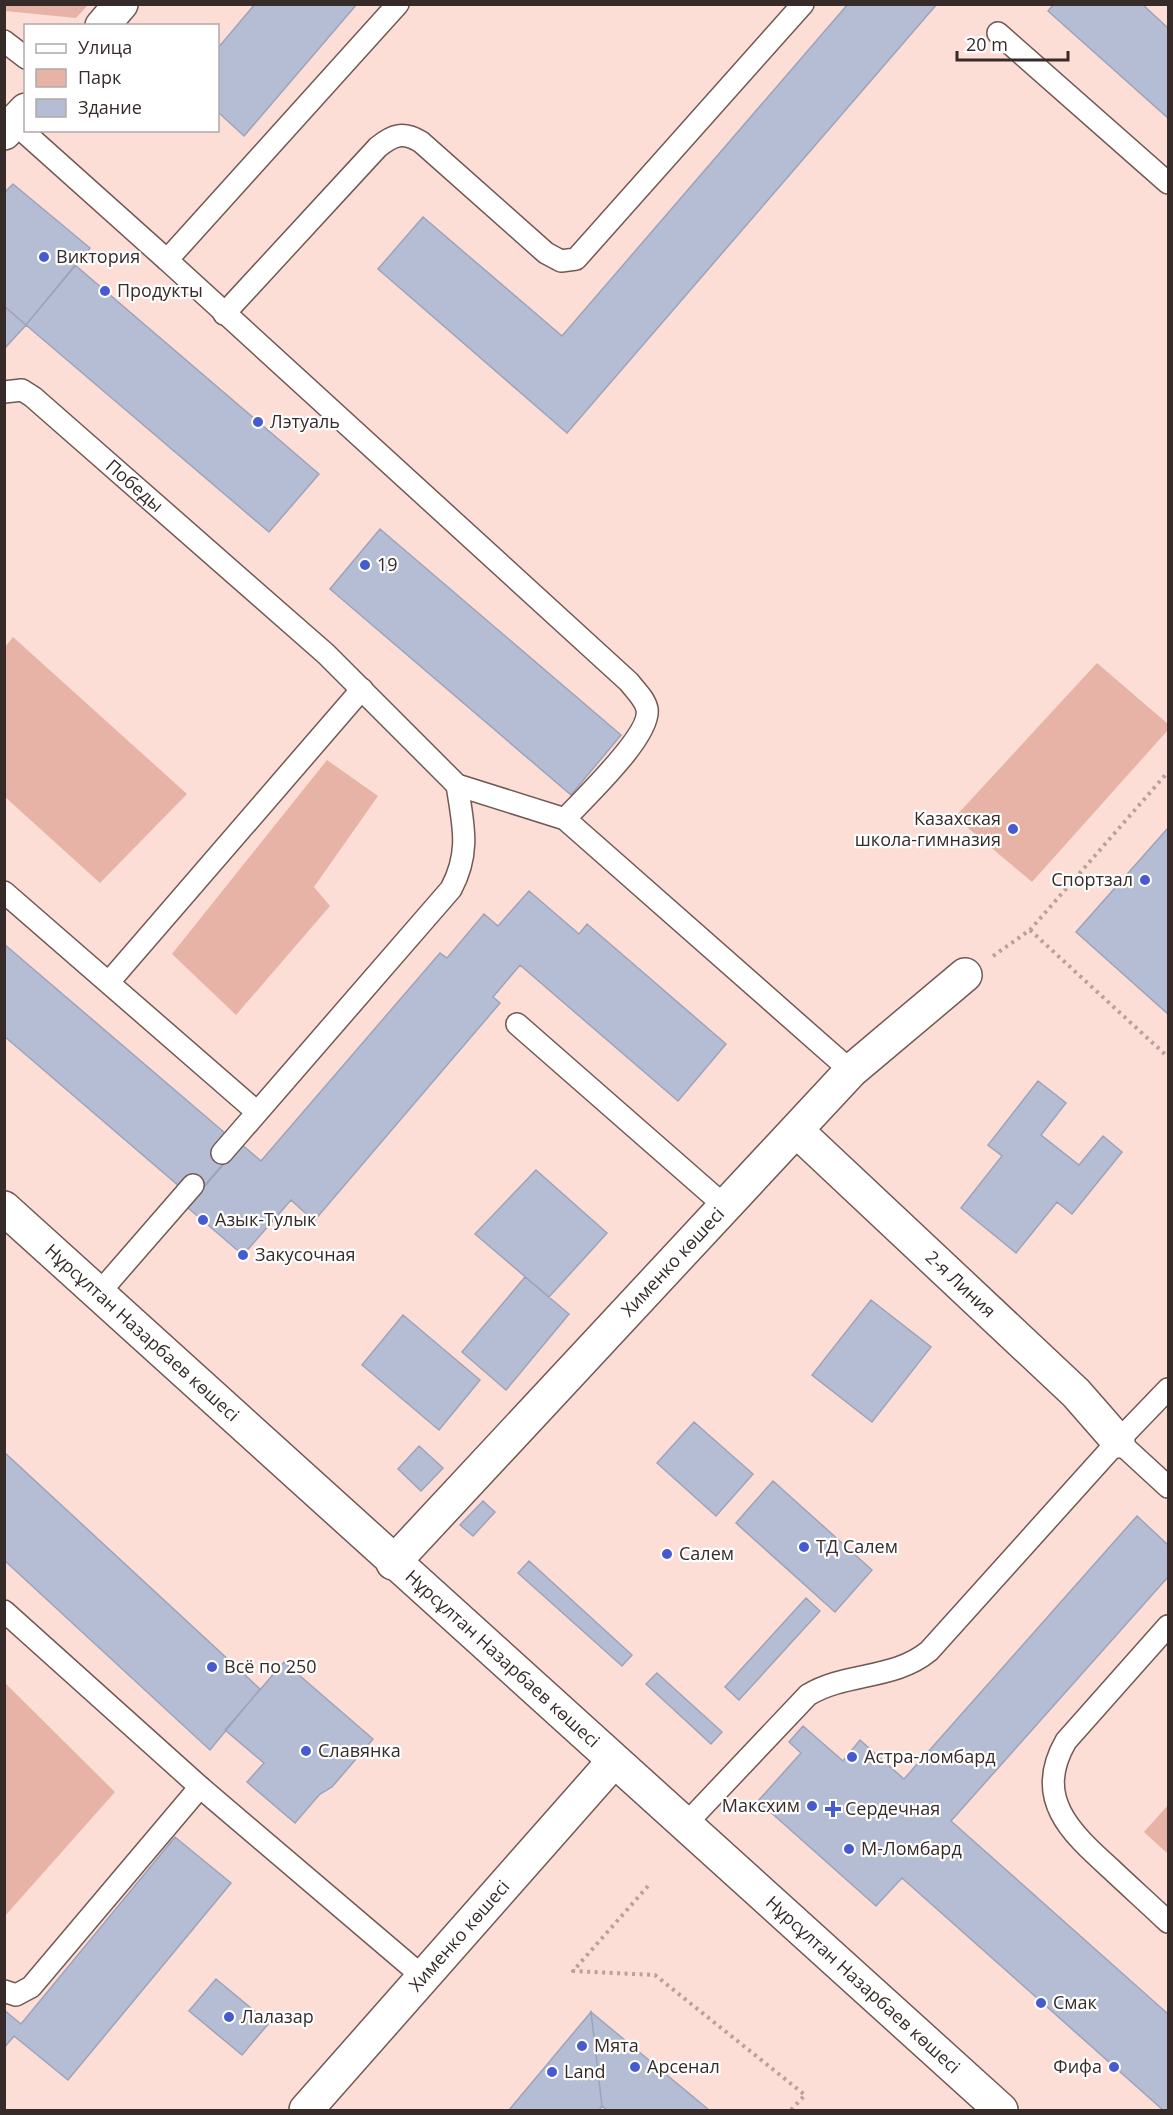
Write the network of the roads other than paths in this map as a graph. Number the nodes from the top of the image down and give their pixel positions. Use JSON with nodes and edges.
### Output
{"nodes":[{"id":1,"x":121,"y":4,"type":"edge"},
{"id":2,"x":398,"y":4,"type":"edge"},
{"id":3,"x":803,"y":4,"type":"edge"},
{"id":4,"x":104,"y":24,"type":"edge"},
{"id":5,"x":998,"y":33,"type":"dead end"},
{"id":6,"x":4,"y":41,"type":"edge"},
{"id":7,"x":24,"y":56,"type":"edge"},
{"id":8,"x":26,"y":132,"type":"edge"},
{"id":9,"x":1168,"y":183,"type":"edge"},
{"id":10,"x":167,"y":260,"type":"junction"},
{"id":11,"x":224,"y":314,"type":"junction"},
{"id":12,"x":4,"y":392,"type":"edge"},
{"id":13,"x":362,"y":689,"type":"junction"},
{"id":14,"x":458,"y":785,"type":"junction"},
{"id":15,"x":565,"y":819,"type":"junction"},
{"id":16,"x":4,"y":892,"type":"edge"},
{"id":17,"x":965,"y":975,"type":"road end"},
{"id":18,"x":109,"y":982,"type":"junction"},
{"id":19,"x":517,"y":1024,"type":"dead end"},
{"id":20,"x":851,"y":1071,"type":"junction"},
{"id":21,"x":257,"y":1112,"type":"junction"},
{"id":22,"x":797,"y":1131,"type":"junction"},
{"id":23,"x":222,"y":1153,"type":"dead end"},
{"id":24,"x":192,"y":1185,"type":"dead end"},
{"id":25,"x":726,"y":1207,"type":"junction"},
{"id":26,"x":4,"y":1208,"type":"edge"},
{"id":27,"x":99,"y":1293,"type":"junction"},
{"id":28,"x":1168,"y":1389,"type":"edge"},
{"id":29,"x":1118,"y":1440,"type":"junction"},
{"id":30,"x":1168,"y":1487,"type":"edge"},
{"id":31,"x":393,"y":1563,"type":"junction"},
{"id":32,"x":4,"y":1611,"type":"edge"},
{"id":33,"x":1168,"y":1626,"type":"edge"},
{"id":34,"x":613,"y":1762,"type":"junction"},
{"id":35,"x":200,"y":1787,"type":"junction"},
{"id":36,"x":684,"y":1826,"type":"junction"},
{"id":37,"x":1168,"y":1922,"type":"edge"},
{"id":38,"x":422,"y":1976,"type":"junction"},
{"id":39,"x":4,"y":1991,"type":"edge"},
{"id":40,"x":306,"y":2110,"type":"edge"},
{"id":41,"x":1001,"y":2110,"type":"edge"}],
"edges":[{"from":1,"to":4,"type":"main road"},
{"from":2,"to":10,"type":"lane"},
{"from":3,"to":11,"type":"lane"},
{"from":5,"to":9,"type":"lane"},
{"from":6,"to":7,"type":"lane"},
{"from":8,"to":10,"type":"lane"},
{"from":10,"to":11,"type":"lane"},
{"from":11,"to":15,"type":"lane"},
{"from":12,"to":13,"type":"lane","name":"Победы"},
{"from":13,"to":14,"type":"lane","name":"Победы"},
{"from":13,"to":18,"type":"lane"},
{"from":14,"to":15,"type":"lane"},
{"from":14,"to":21,"type":"lane"},
{"from":15,"to":20,"type":"lane"},
{"from":16,"to":18,"type":"lane"},
{"from":17,"to":20,"type":"main road","name":"Хименко көшесі"},
{"from":18,"to":21,"type":"lane"},
{"from":19,"to":25,"type":"lane"},
{"from":20,"to":22,"type":"main road","name":"Хименко көшесі"},
{"from":21,"to":23,"type":"lane"},
{"from":22,"to":25,"type":"main road","name":"Хименко көшесі"},
{"from":22,"to":29,"type":"main road","name":"2-я Линия"},
{"from":24,"to":27,"type":"lane"},
{"from":25,"to":31,"type":"main road","name":"Хименко көшесі"},
{"from":26,"to":27,"type":"main road","name":"Нұрсұлтан Назарбаев көшесі"},
{"from":27,"to":31,"type":"main road","name":"Нұрсұлтан Назарбаев көшесі"},
{"from":28,"to":29,"type":"lane"},
{"from":29,"to":30,"type":"lane"},
{"from":29,"to":36,"type":"lane"},
{"from":31,"to":34,"type":"main road","name":"Нұрсұлтан Назарбаев көшесі"},
{"from":32,"to":35,"type":"lane"},
{"from":33,"to":37,"type":"lane"},
{"from":34,"to":36,"type":"main road","name":"Нұрсұлтан Назарбаев көшесі"},
{"from":34,"to":38,"type":"main road","name":"Хименко көшесі"},
{"from":35,"to":38,"type":"lane"},
{"from":35,"to":39,"type":"lane"},
{"from":36,"to":41,"type":"main road","name":"Нұрсұлтан Назарбаев көшесі"},
{"from":38,"to":40,"type":"main road","name":"Хименко көшесі"}]}
